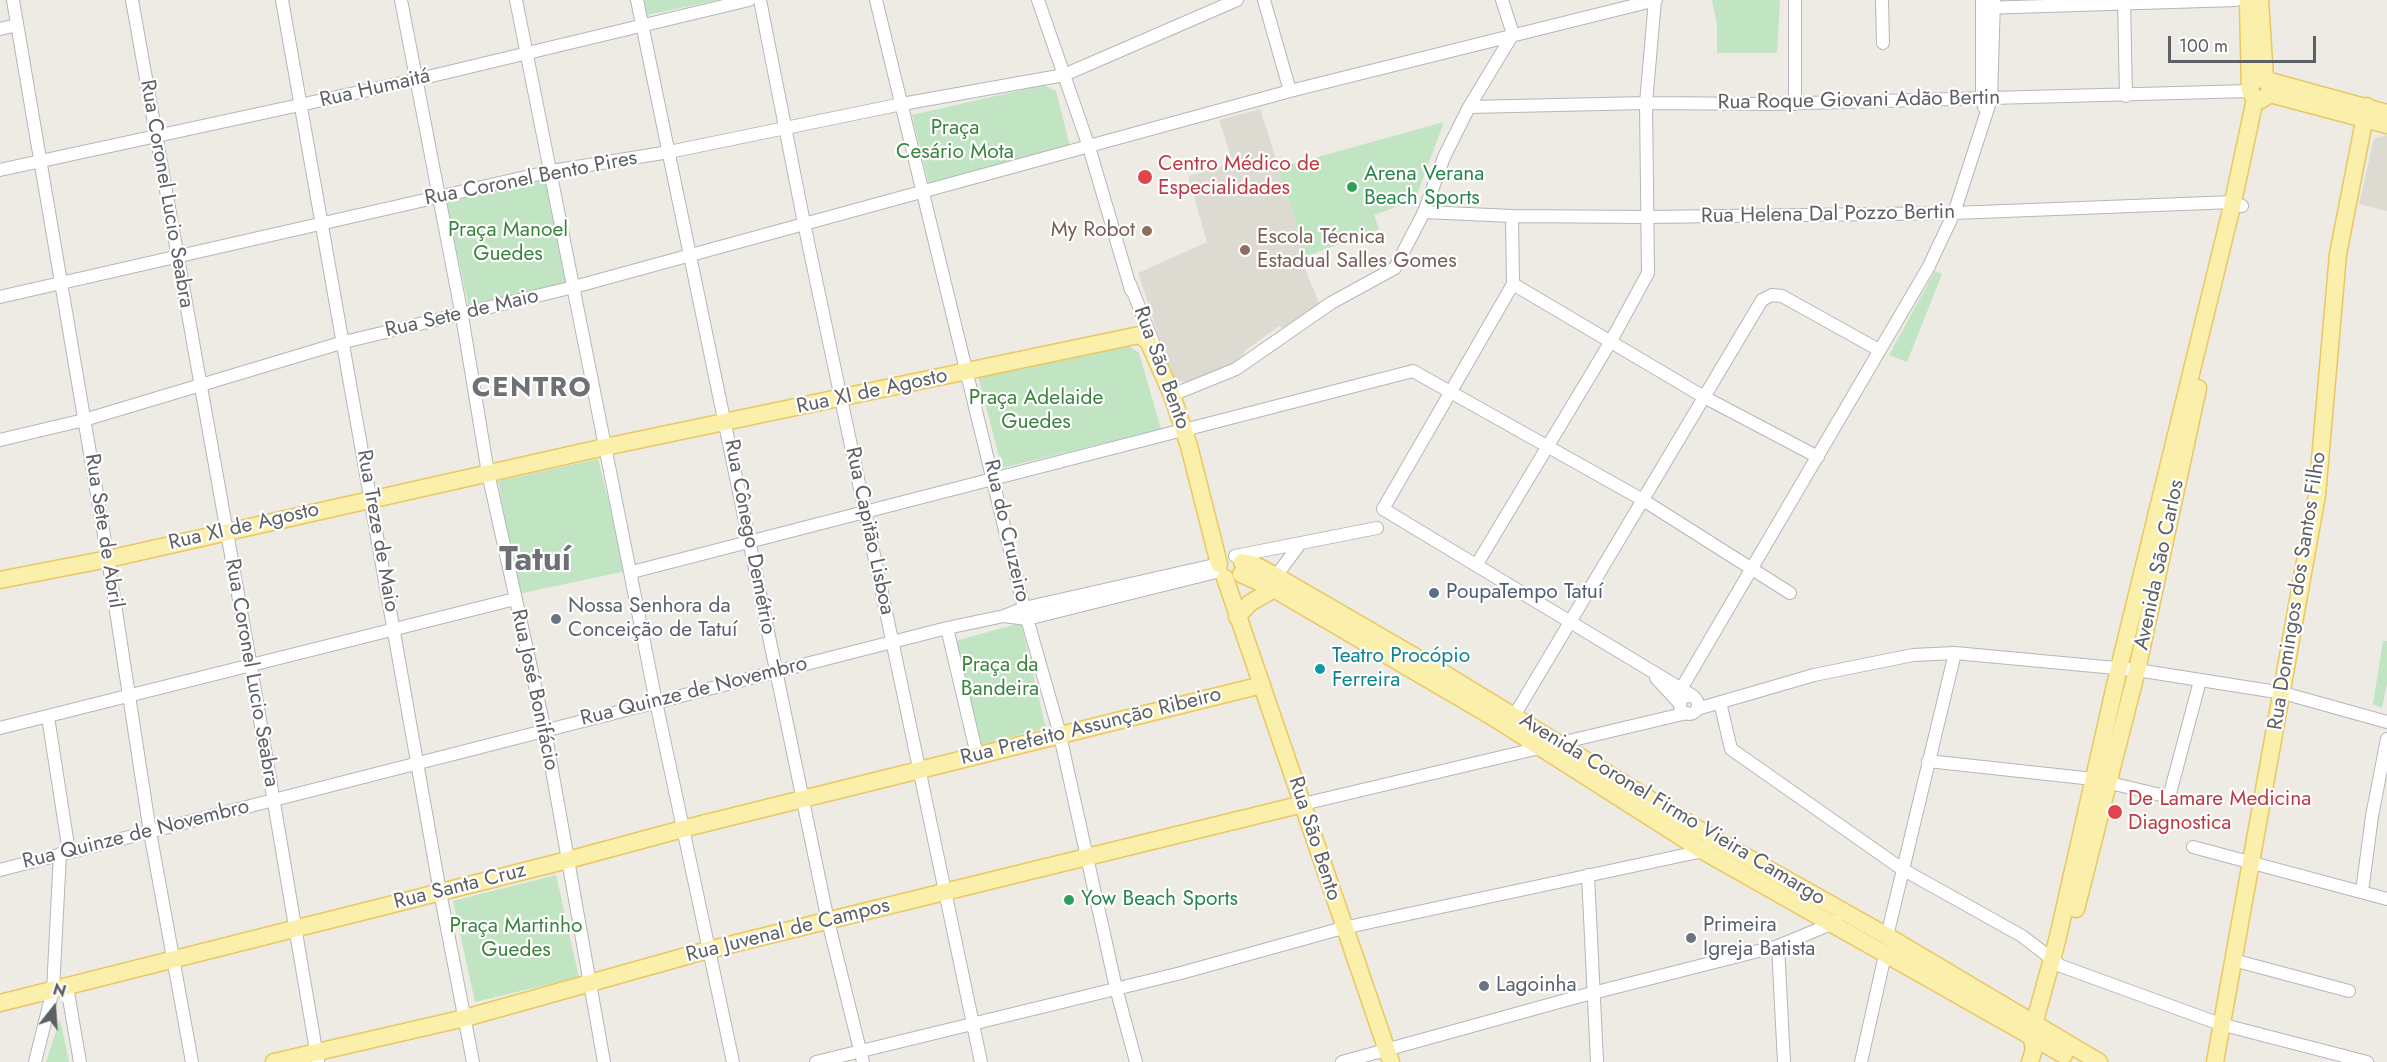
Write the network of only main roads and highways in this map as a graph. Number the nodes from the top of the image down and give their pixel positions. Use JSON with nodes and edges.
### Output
{"nodes":[{"id":1,"x":2248,"y":0,"type":"edge"},
{"id":2,"x":2259,"y":0,"type":"edge"},
{"id":3,"x":2261,"y":89,"type":"junction"},
{"id":4,"x":2366,"y":112,"type":"junction"},
{"id":5,"x":2387,"y":113,"type":"edge"},
{"id":6,"x":2387,"y":125,"type":"edge"},
{"id":7,"x":2237,"y":204,"type":"junction"},
{"id":8,"x":1139,"y":335,"type":"junction"},
{"id":9,"x":1179,"y":431,"type":"junction"},
{"id":10,"x":1231,"y":567,"type":"junction"},
{"id":11,"x":0,"y":580,"type":"edge"},
{"id":12,"x":1275,"y":582,"type":"junction"},
{"id":13,"x":1237,"y":617,"type":"junction"},
{"id":14,"x":1262,"y":685,"type":"junction"},
{"id":15,"x":919,"y":770,"type":"joint"},
{"id":16,"x":2101,"y":781,"type":"junction"},
{"id":17,"x":1303,"y":804,"type":"junction"},
{"id":18,"x":1708,"y":845,"type":"junction"},
{"id":19,"x":1838,"y":917,"type":"junction"},
{"id":20,"x":0,"y":1003,"type":"edge"},
{"id":21,"x":2036,"y":1040,"type":"edge"},
{"id":22,"x":1389,"y":1055,"type":"edge"},
{"id":23,"x":317,"y":1057,"type":"edge"},
{"id":24,"x":274,"y":1062,"type":"edge"},
{"id":25,"x":2077,"y":1062,"type":"edge"},
{"id":26,"x":2099,"y":1062,"type":"edge"},
{"id":27,"x":2216,"y":1062,"type":"edge"}],
"edges":[{"from":1,"to":3,"type":"main road","name":"Avenida São Carlos"},
{"from":2,"to":3,"type":"main road","name":"Avenida São Carlos"},
{"from":3,"to":4,"type":"main road"},
{"from":3,"to":7,"type":"main road","name":"Avenida São Carlos"},
{"from":4,"to":5,"type":"main road"},
{"from":4,"to":6,"type":"main road"},
{"from":4,"to":27,"type":"main road","name":"Rua Domingos dos Santos Filho"},
{"from":7,"to":16,"type":"main road","name":"Avenida São Carlos"},
{"from":7,"to":16,"type":"main road","name":"Avenida São Carlos"},
{"from":8,"to":9,"type":"main road","name":"Rua São Bento"},
{"from":8,"to":9,"type":"main road","name":"Rua São Bento"},
{"from":8,"to":11,"type":"main road","name":"Rua XI de Agosto"},
{"from":9,"to":10,"type":"main road","name":"Rua São Bento"},
{"from":10,"to":12,"type":"main road","name":"Avenida Coronel Firmo Vieira Camargo"},
{"from":10,"to":13,"type":"main road","name":"Rua São Bento"},
{"from":12,"to":13,"type":"main road"},
{"from":12,"to":18,"type":"main road","name":"Avenida Coronel Firmo Vieira Camargo"},
{"from":12,"to":18,"type":"main road","name":"Avenida Coronel Firmo Vieira Camargo"},
{"from":13,"to":14,"type":"main road","name":"Rua São Bento"},
{"from":14,"to":15,"type":"main road","name":"Rua Prefeito Assunção Ribeiro"},
{"from":14,"to":17,"type":"main road","name":"Rua São Bento"},
{"from":15,"to":20,"type":"main road","name":"Rua Santa Cruz"},
{"from":16,"to":21,"type":"main road","name":"Avenida São Carlos"},
{"from":17,"to":22,"type":"main road","name":"Rua São Bento"},
{"from":17,"to":23,"type":"main road","name":"Rua Juvenal de Campos"},
{"from":18,"to":19,"type":"main road","name":"Avenida Coronel Firmo Vieira Camargo"},
{"from":19,"to":21,"type":"main road","name":"Avenida Coronel Firmo Vieira Camargo"},
{"from":19,"to":21,"type":"main road","name":"Avenida Coronel Firmo Vieira Camargo"},
{"from":21,"to":25,"type":"main road","name":"Avenida Coronel Firmo Vieira Camargo"},
{"from":21,"to":26,"type":"main road","name":"Avenida Coronel Firmo Vieira Camargo"},
{"from":23,"to":24,"type":"main road","name":"Rua Juvenal de Campos"}]}
